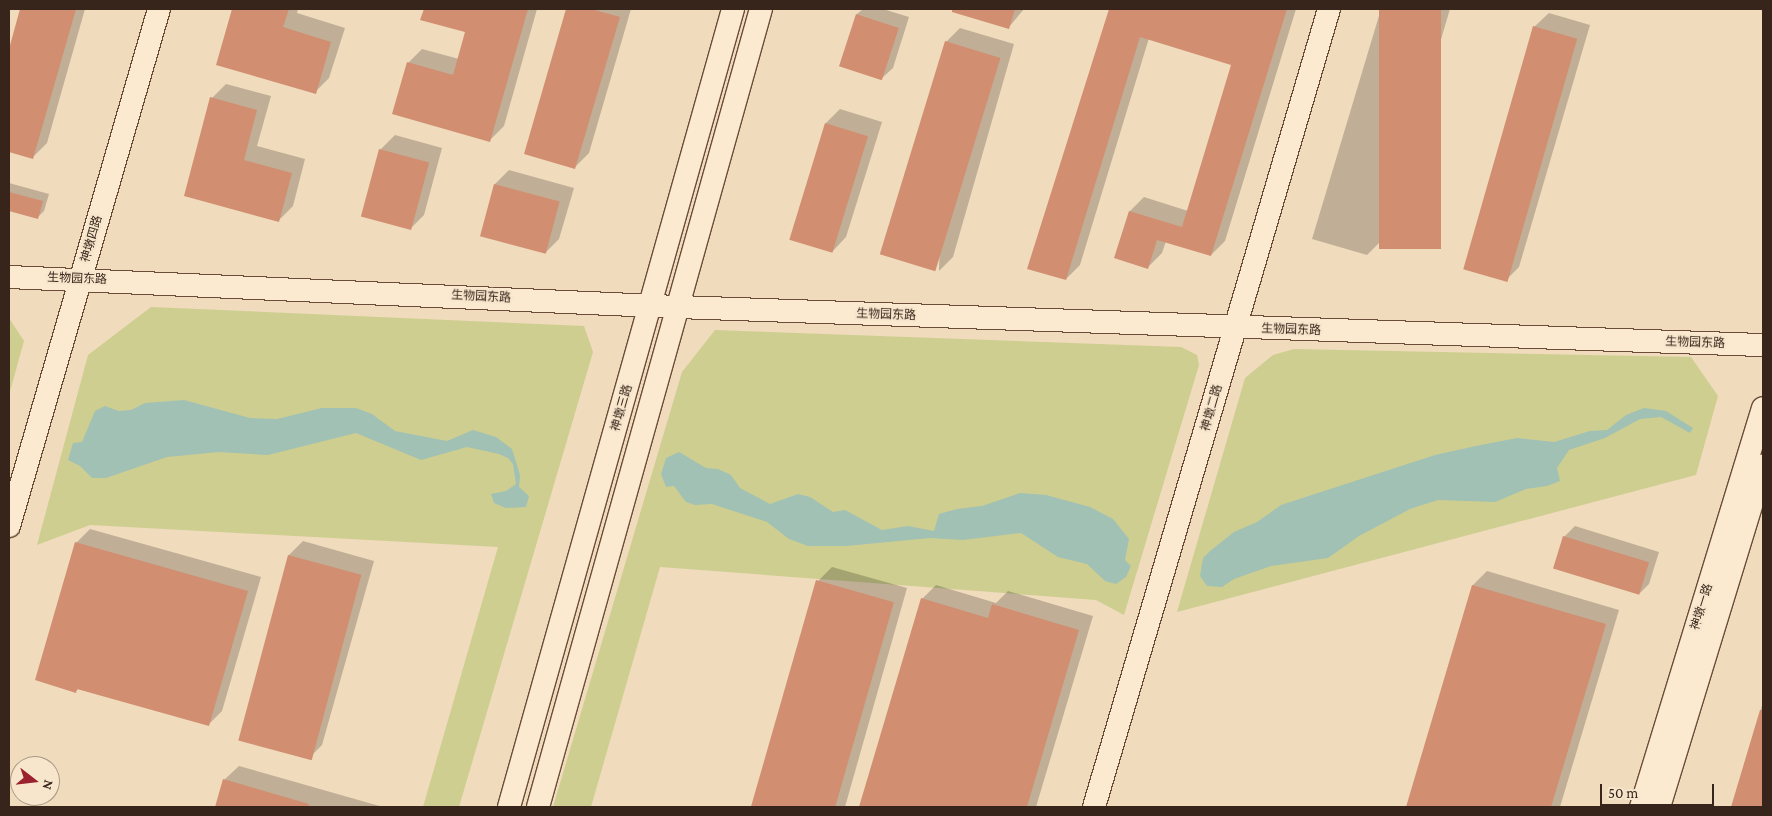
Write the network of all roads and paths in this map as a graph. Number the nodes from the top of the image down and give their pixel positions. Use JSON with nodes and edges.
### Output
{"nodes":[{"id":1,"x":158,"y":9,"type":"edge"},
{"id":2,"x":732,"y":9,"type":"edge"},
{"id":3,"x":761,"y":9,"type":"edge"},
{"id":4,"x":1329,"y":9,"type":"edge"},
{"id":5,"x":9,"y":277,"type":"edge"},
{"id":6,"x":81,"y":279,"type":"junction"},
{"id":7,"x":651,"y":305,"type":"junction"},
{"id":8,"x":678,"y":308,"type":"junction"},
{"id":9,"x":1236,"y":328,"type":"junction"},
{"id":10,"x":1763,"y":345,"type":"edge"},
{"id":11,"x":1763,"y":408,"type":"edge"},
{"id":12,"x":1763,"y":466,"type":"edge"},
{"id":13,"x":9,"y":526,"type":"edge"},
{"id":14,"x":509,"y":807,"type":"edge"},
{"id":15,"x":538,"y":807,"type":"edge"},
{"id":16,"x":1094,"y":807,"type":"edge"},
{"id":17,"x":1641,"y":807,"type":"edge"},
{"id":18,"x":1659,"y":807,"type":"edge"}],
"edges":[{"from":1,"to":6,"type":"street","name":"神墩四路"},
{"from":2,"to":7,"type":"street","name":"神墩三路"},
{"from":3,"to":8,"type":"street"},
{"from":4,"to":9,"type":"street","name":"神墩二路"},
{"from":5,"to":6,"type":"street","name":"生物园东路"},
{"from":6,"to":7,"type":"street","name":"生物园东路"},
{"from":6,"to":13,"type":"street","name":"神墩四路"},
{"from":7,"to":8,"type":"street","name":"生物园东路"},
{"from":7,"to":14,"type":"street","name":"神墩三路"},
{"from":8,"to":9,"type":"street","name":"生物园东路"},
{"from":8,"to":15,"type":"street"},
{"from":9,"to":10,"type":"street","name":"生物园东路"},
{"from":9,"to":16,"type":"street","name":"神墩二路"},
{"from":11,"to":17,"type":"street","name":"神墩一路"},
{"from":12,"to":18,"type":"street","name":"神墩一路"}]}
